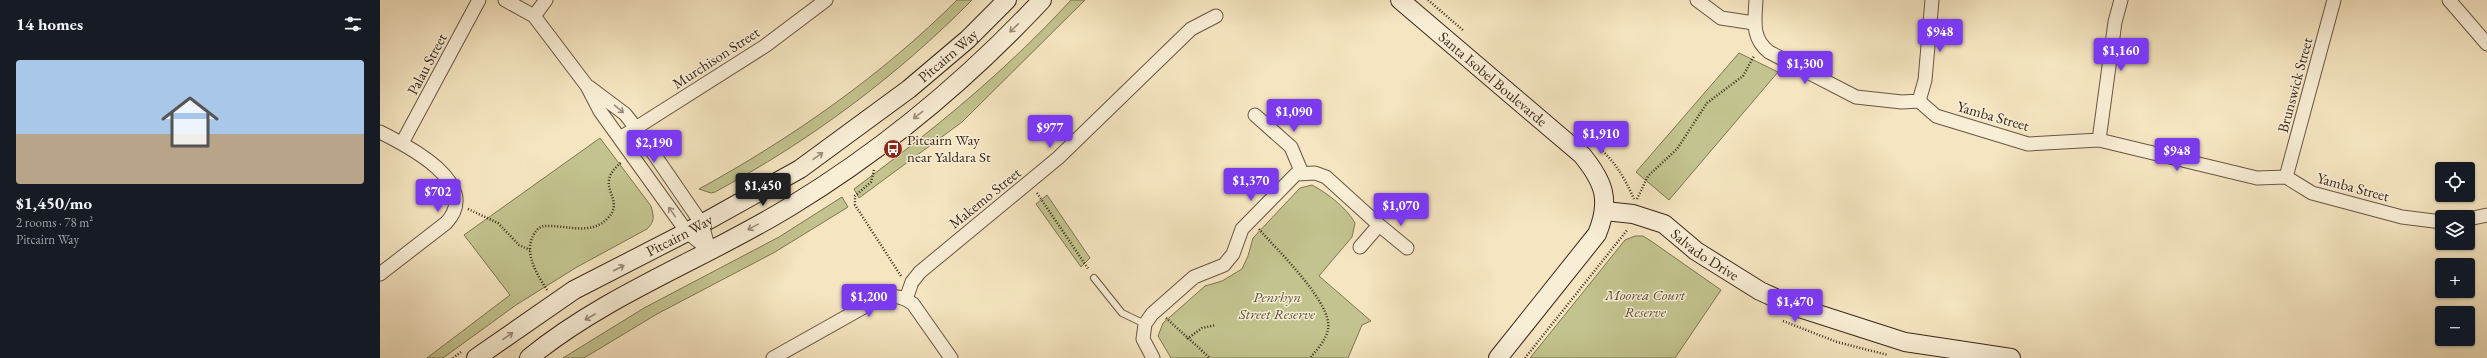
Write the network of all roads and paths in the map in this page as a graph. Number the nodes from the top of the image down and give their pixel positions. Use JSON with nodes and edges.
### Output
{"nodes":[{"id":1,"x":479,"y":0,"type":"edge"},
{"id":2,"x":505,"y":0,"type":"edge"},
{"id":3,"x":546,"y":0,"type":"edge"},
{"id":4,"x":826,"y":0,"type":"edge"},
{"id":5,"x":1007,"y":0,"type":"edge"},
{"id":6,"x":1042,"y":0,"type":"edge"},
{"id":7,"x":1400,"y":0,"type":"edge"},
{"id":8,"x":1697,"y":0,"type":"edge"},
{"id":9,"x":1756,"y":0,"type":"edge"},
{"id":10,"x":1932,"y":0,"type":"edge"},
{"id":11,"x":2121,"y":0,"type":"edge"},
{"id":12,"x":2334,"y":0,"type":"edge"},
{"id":13,"x":2449,"y":0,"type":"edge"},
{"id":14,"x":534,"y":16,"type":"junction"},
{"id":15,"x":1216,"y":16,"type":"dead end"},
{"id":16,"x":1754,"y":23,"type":"junction"},
{"id":17,"x":2487,"y":44,"type":"edge"},
{"id":18,"x":587,"y":86,"type":"junction"},
{"id":19,"x":1919,"y":101,"type":"junction"},
{"id":20,"x":1255,"y":115,"type":"dead end"},
{"id":21,"x":636,"y":128,"type":"junction"},
{"id":22,"x":380,"y":132,"type":"edge"},
{"id":23,"x":620,"y":138,"type":"junction"},
{"id":24,"x":2099,"y":140,"type":"junction"},
{"id":25,"x":402,"y":143,"type":"junction"},
{"id":26,"x":632,"y":154,"type":"junction"},
{"id":27,"x":873,"y":168,"type":"dead end"},
{"id":28,"x":1302,"y":173,"type":"junction"},
{"id":29,"x":2286,"y":177,"type":"junction"},
{"id":30,"x":1030,"y":182,"type":"junction"},
{"id":31,"x":457,"y":204,"type":"junction"},
{"id":32,"x":1605,"y":211,"type":"junction"},
{"id":33,"x":2487,"y":215,"type":"edge"},
{"id":34,"x":2475,"y":218,"type":"edge"},
{"id":35,"x":1251,"y":220,"type":"junction"},
{"id":36,"x":2435,"y":221,"type":"edge"},
{"id":37,"x":1379,"y":225,"type":"junction"},
{"id":38,"x":695,"y":228,"type":"junction"},
{"id":39,"x":1360,"y":247,"type":"dead end"},
{"id":40,"x":1407,"y":248,"type":"dead end"},
{"id":41,"x":530,"y":250,"type":"junction"},
{"id":42,"x":709,"y":250,"type":"junction"},
{"id":43,"x":380,"y":274,"type":"edge"},
{"id":44,"x":1094,"y":278,"type":"joint"},
{"id":45,"x":912,"y":282,"type":"junction"},
{"id":46,"x":542,"y":295,"type":"dead end"},
{"id":47,"x":906,"y":299,"type":"junction"},
{"id":48,"x":1158,"y":309,"type":"junction"},
{"id":49,"x":1145,"y":324,"type":"junction"},
{"id":50,"x":1216,"y":324,"type":"dead end"},
{"id":51,"x":1187,"y":339,"type":"junction"},
{"id":52,"x":472,"y":352,"type":"edge"},
{"id":53,"x":453,"y":358,"type":"edge"},
{"id":54,"x":528,"y":358,"type":"edge"},
{"id":55,"x":773,"y":358,"type":"edge"},
{"id":56,"x":951,"y":358,"type":"edge"},
{"id":57,"x":1153,"y":358,"type":"edge"},
{"id":58,"x":1210,"y":358,"type":"edge"},
{"id":59,"x":1310,"y":358,"type":"edge"},
{"id":60,"x":1498,"y":358,"type":"edge"},
{"id":61,"x":2011,"y":358,"type":"edge"}],
"edges":[{"from":1,"to":25,"type":"street","name":"Palau Street"},
{"from":2,"to":14,"type":"street"},
{"from":3,"to":14,"type":"street"},
{"from":4,"to":21,"type":"street","name":"Murchison Street"},
{"from":38,"to":5,"type":"main road","name":"Pitcairn Way","one_way":true},
{"from":6,"to":42,"type":"main road","name":"Pitcairn Way","one_way":true},
{"from":7,"to":32,"type":"main road","name":"Santa Isobel Boulevarde"},
{"from":8,"to":16,"type":"street"},
{"from":9,"to":16,"type":"street"},
{"from":10,"to":19,"type":"street"},
{"from":11,"to":24,"type":"street"},
{"from":12,"to":29,"type":"street","name":"Brunswick Street"},
{"from":13,"to":17,"type":"street"},
{"from":14,"to":18,"type":"street"},
{"from":15,"to":30,"type":"street","name":"Makemo Street"},
{"from":16,"to":19,"type":"street"},
{"from":18,"to":21,"type":"street","one_way":true},
{"from":18,"to":23,"type":"street"},
{"from":19,"to":24,"type":"street","name":"Yamba Street"},
{"from":20,"to":28,"type":"street"},
{"from":21,"to":23,"type":"street","name":"Murchison Street"},
{"from":21,"to":38,"type":"street"},
{"from":22,"to":25,"type":"street"},
{"from":23,"to":26,"type":"street"},
{"from":24,"to":29,"type":"street","name":"Yamba Street"},
{"from":25,"to":31,"type":"street"},
{"from":38,"to":26,"type":"street","one_way":true},
{"from":26,"to":41,"type":"path"},
{"from":27,"to":45,"type":"path"},
{"from":28,"to":35,"type":"street"},
{"from":28,"to":37,"type":"street"},
{"from":29,"to":36,"type":"street","name":"Yamba Street"},
{"from":30,"to":44,"type":"path"},
{"from":30,"to":45,"type":"street","name":"Makemo Street"},
{"from":31,"to":41,"type":"path"},
{"from":31,"to":43,"type":"street"},
{"from":32,"to":60,"type":"main road","name":"Santa Isobel Boulevarde"},
{"from":32,"to":61,"type":"main road","name":"Salvado Drive"},
{"from":33,"to":34,"type":"street"},
{"from":35,"to":48,"type":"street"},
{"from":35,"to":59,"type":"path"},
{"from":37,"to":39,"type":"street"},
{"from":37,"to":40,"type":"street"},
{"from":38,"to":42,"type":"street"},
{"from":52,"to":38,"type":"main road","name":"Pitcairn Way","one_way":true},
{"from":41,"to":46,"type":"path"},
{"from":42,"to":54,"type":"main road","name":"Pitcairn Way","one_way":true},
{"from":44,"to":49,"type":"lane"},
{"from":45,"to":47,"type":"street","name":"Makemo Street"},
{"from":47,"to":55,"type":"street"},
{"from":47,"to":56,"type":"street"},
{"from":48,"to":49,"type":"street"},
{"from":48,"to":51,"type":"path"},
{"from":49,"to":57,"type":"street"},
{"from":50,"to":51,"type":"path"},
{"from":51,"to":58,"type":"path"},
{"from":52,"to":53,"type":"path"}]}
